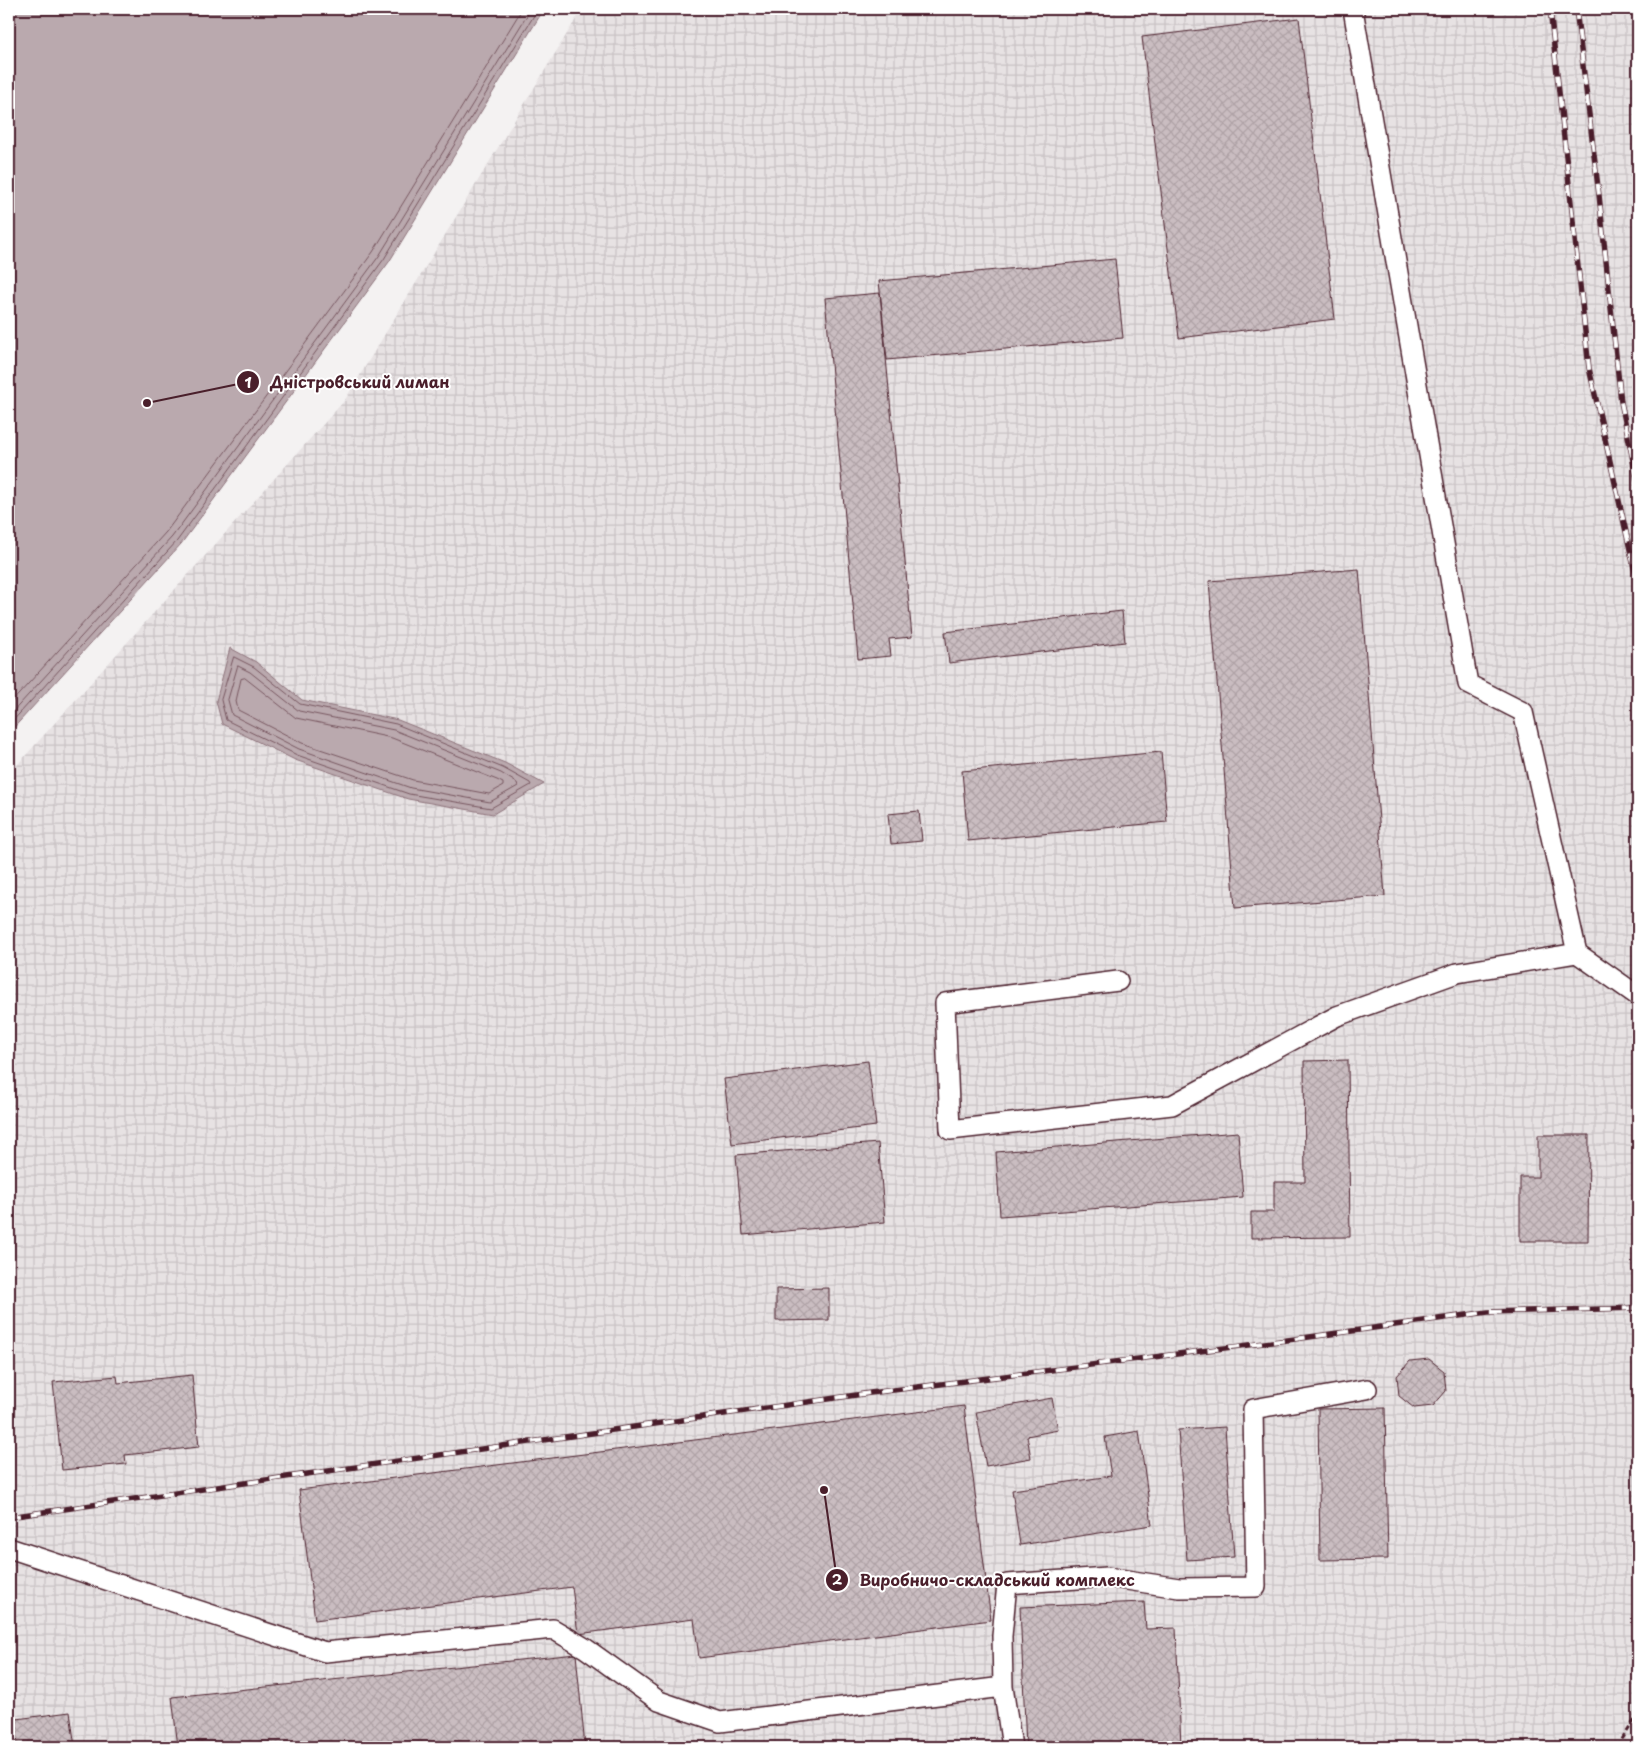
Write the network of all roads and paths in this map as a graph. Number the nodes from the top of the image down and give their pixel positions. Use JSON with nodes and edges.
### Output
{"nodes":[{"id":1,"x":1353,"y":9,"type":"edge"},
{"id":2,"x":1577,"y":953,"type":"junction"},
{"id":3,"x":1118,"y":981,"type":"dead end"},
{"id":4,"x":1638,"y":996,"type":"edge"},
{"id":5,"x":1367,"y":1389,"type":"dead end"},
{"id":6,"x":9,"y":1548,"type":"edge"},
{"id":7,"x":1004,"y":1687,"type":"junction"},
{"id":8,"x":1638,"y":1715,"type":"edge"},
{"id":9,"x":1012,"y":1747,"type":"edge"},
{"id":10,"x":1617,"y":1747,"type":"edge"}],
"edges":[{"from":1,"to":2,"type":"lane"},
{"from":2,"to":3,"type":"lane"},
{"from":2,"to":4,"type":"lane"},
{"from":5,"to":7,"type":"lane"},
{"from":6,"to":7,"type":"lane"},
{"from":7,"to":9,"type":"lane"},
{"from":8,"to":10,"type":"path"}]}
